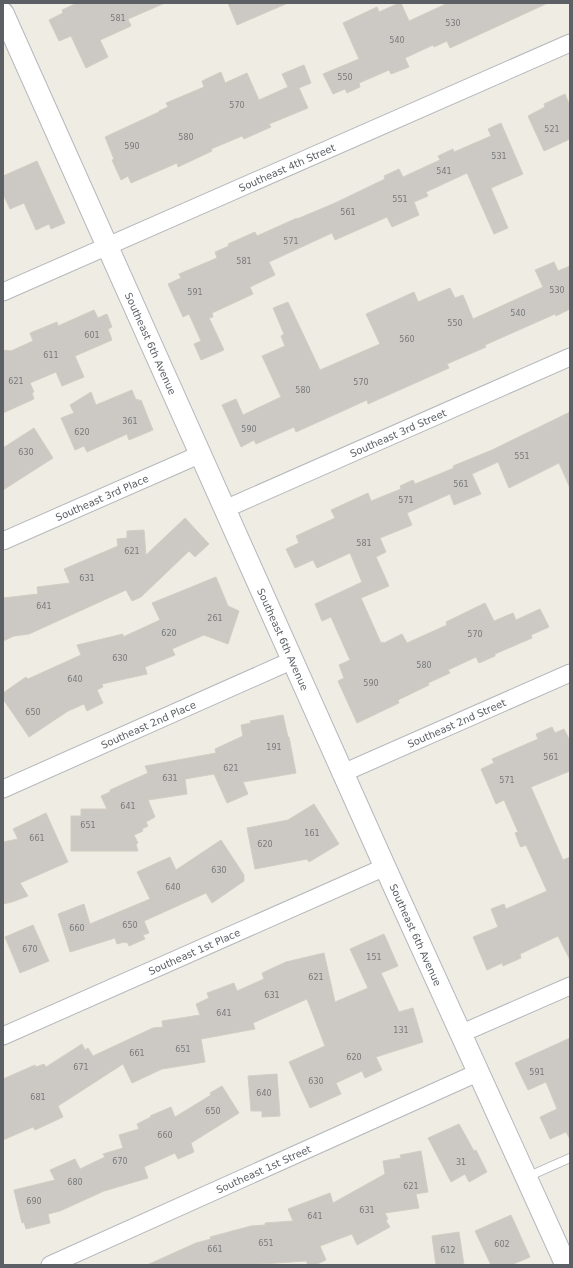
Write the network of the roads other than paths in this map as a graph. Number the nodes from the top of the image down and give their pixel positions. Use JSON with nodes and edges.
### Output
{"nodes":[{"id":1,"x":3,"y":13,"type":"edge"},
{"id":2,"x":9,"y":42,"type":"edge"},
{"id":3,"x":570,"y":43,"type":"edge"},
{"id":4,"x":107,"y":245,"type":"junction"},
{"id":5,"x":3,"y":292,"type":"edge"},
{"id":6,"x":570,"y":357,"type":"edge"},
{"id":7,"x":201,"y":454,"type":"junction"},
{"id":8,"x":225,"y":509,"type":"junction"},
{"id":9,"x":3,"y":541,"type":"edge"},
{"id":10,"x":293,"y":660,"type":"junction"},
{"id":11,"x":570,"y":672,"type":"edge"},
{"id":12,"x":343,"y":773,"type":"junction"},
{"id":13,"x":3,"y":789,"type":"edge"},
{"id":14,"x":385,"y":867,"type":"junction"},
{"id":15,"x":570,"y":986,"type":"edge"},
{"id":16,"x":460,"y":1034,"type":"junction"},
{"id":17,"x":3,"y":1036,"type":"edge"},
{"id":18,"x":477,"y":1073,"type":"junction"},
{"id":19,"x":570,"y":1158,"type":"edge"},
{"id":20,"x":525,"y":1178,"type":"junction"},
{"id":21,"x":50,"y":1265,"type":"edge"},
{"id":22,"x":566,"y":1265,"type":"edge"}],
"edges":[{"from":1,"to":2,"type":"street","name":"Southeast 6th Avenue"},
{"from":2,"to":4,"type":"street","name":"Southeast 6th Avenue"},
{"from":3,"to":4,"type":"street","name":"Southeast 4th Street"},
{"from":4,"to":5,"type":"street","name":"Southeast 4th Street"},
{"from":4,"to":7,"type":"street","name":"Southeast 6th Avenue"},
{"from":6,"to":8,"type":"street","name":"Southeast 3rd Street"},
{"from":7,"to":8,"type":"street","name":"Southeast 6th Avenue"},
{"from":7,"to":9,"type":"street","name":"Southeast 3rd Place"},
{"from":8,"to":10,"type":"street","name":"Southeast 6th Avenue"},
{"from":10,"to":12,"type":"street","name":"Southeast 6th Avenue"},
{"from":10,"to":13,"type":"street","name":"Southeast 2nd Place"},
{"from":11,"to":12,"type":"street","name":"Southeast 2nd Street"},
{"from":12,"to":14,"type":"street","name":"Southeast 6th Avenue"},
{"from":14,"to":16,"type":"street","name":"Southeast 6th Avenue"},
{"from":14,"to":17,"type":"street","name":"Southeast 1st Place"},
{"from":15,"to":16,"type":"street"},
{"from":16,"to":18,"type":"street","name":"Southeast 6th Avenue"},
{"from":18,"to":20,"type":"street","name":"Southeast 6th Avenue"},
{"from":18,"to":21,"type":"street","name":"Southeast 1st Street"},
{"from":19,"to":20,"type":"lane"},
{"from":20,"to":22,"type":"street","name":"Southeast 6th Avenue"}]}
